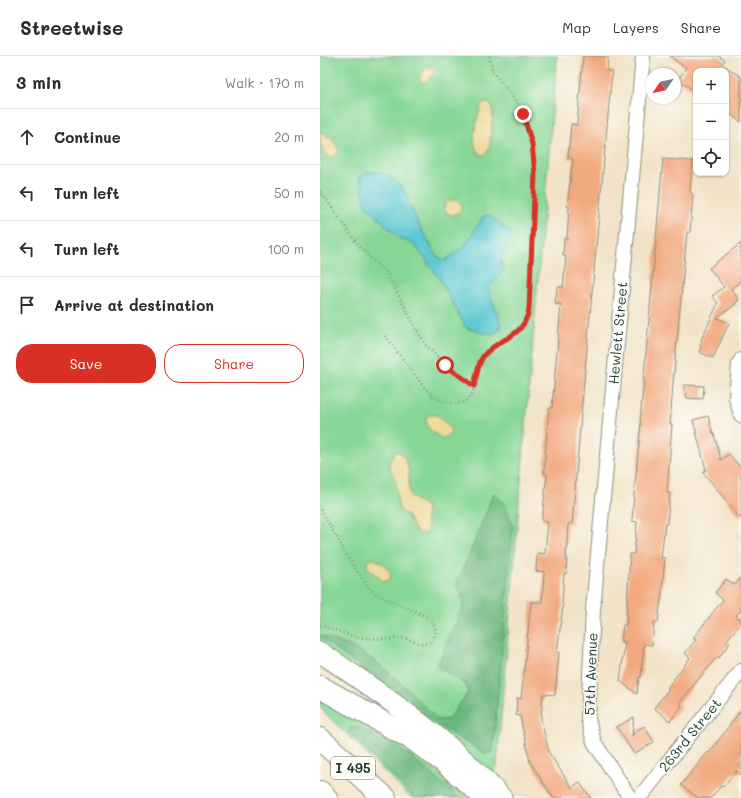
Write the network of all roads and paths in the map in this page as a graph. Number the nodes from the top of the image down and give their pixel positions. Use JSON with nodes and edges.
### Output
{"nodes":[{"id":1,"x":489,"y":56,"type":"edge"},
{"id":2,"x":644,"y":56,"type":"edge"},
{"id":3,"x":320,"y":191,"type":"edge"},
{"id":4,"x":385,"y":336,"type":"dead end"},
{"id":5,"x":741,"y":360,"type":"edge"},
{"id":6,"x":474,"y":386,"type":"junction"},
{"id":7,"x":741,"y":415,"type":"edge"},
{"id":8,"x":320,"y":508,"type":"edge"},
{"id":9,"x":593,"y":610,"type":"joint"},
{"id":10,"x":320,"y":625,"type":"edge"},
{"id":11,"x":320,"y":652,"type":"edge"},
{"id":12,"x":741,"y":671,"type":"edge"},
{"id":13,"x":320,"y":687,"type":"edge"},
{"id":14,"x":320,"y":739,"type":"edge"},
{"id":15,"x":320,"y":792,"type":"edge"},
{"id":16,"x":495,"y":796,"type":"edge"},
{"id":17,"x":326,"y":798,"type":"edge"},
{"id":18,"x":385,"y":798,"type":"edge"},
{"id":19,"x":630,"y":798,"type":"edge"},
{"id":20,"x":639,"y":798,"type":"edge"}],
"edges":[{"from":1,"to":6,"type":"path"},
{"from":2,"to":9,"type":"street","name":"Hewlett Street"},
{"from":3,"to":6,"type":"path"},
{"from":4,"to":6,"type":"path"},
{"from":5,"to":7,"type":"street"},
{"from":8,"to":10,"type":"path"},
{"from":9,"to":19,"type":"street","name":"57th Avenue"},
{"from":11,"to":16,"type":"main road"},
{"from":12,"to":20,"type":"street","name":"263rd Street"},
{"from":13,"to":16,"type":"highway"},
{"from":14,"to":18,"type":"highway","number":"I 495"},
{"from":15,"to":17,"type":"highway","number":"I 495"}]}
